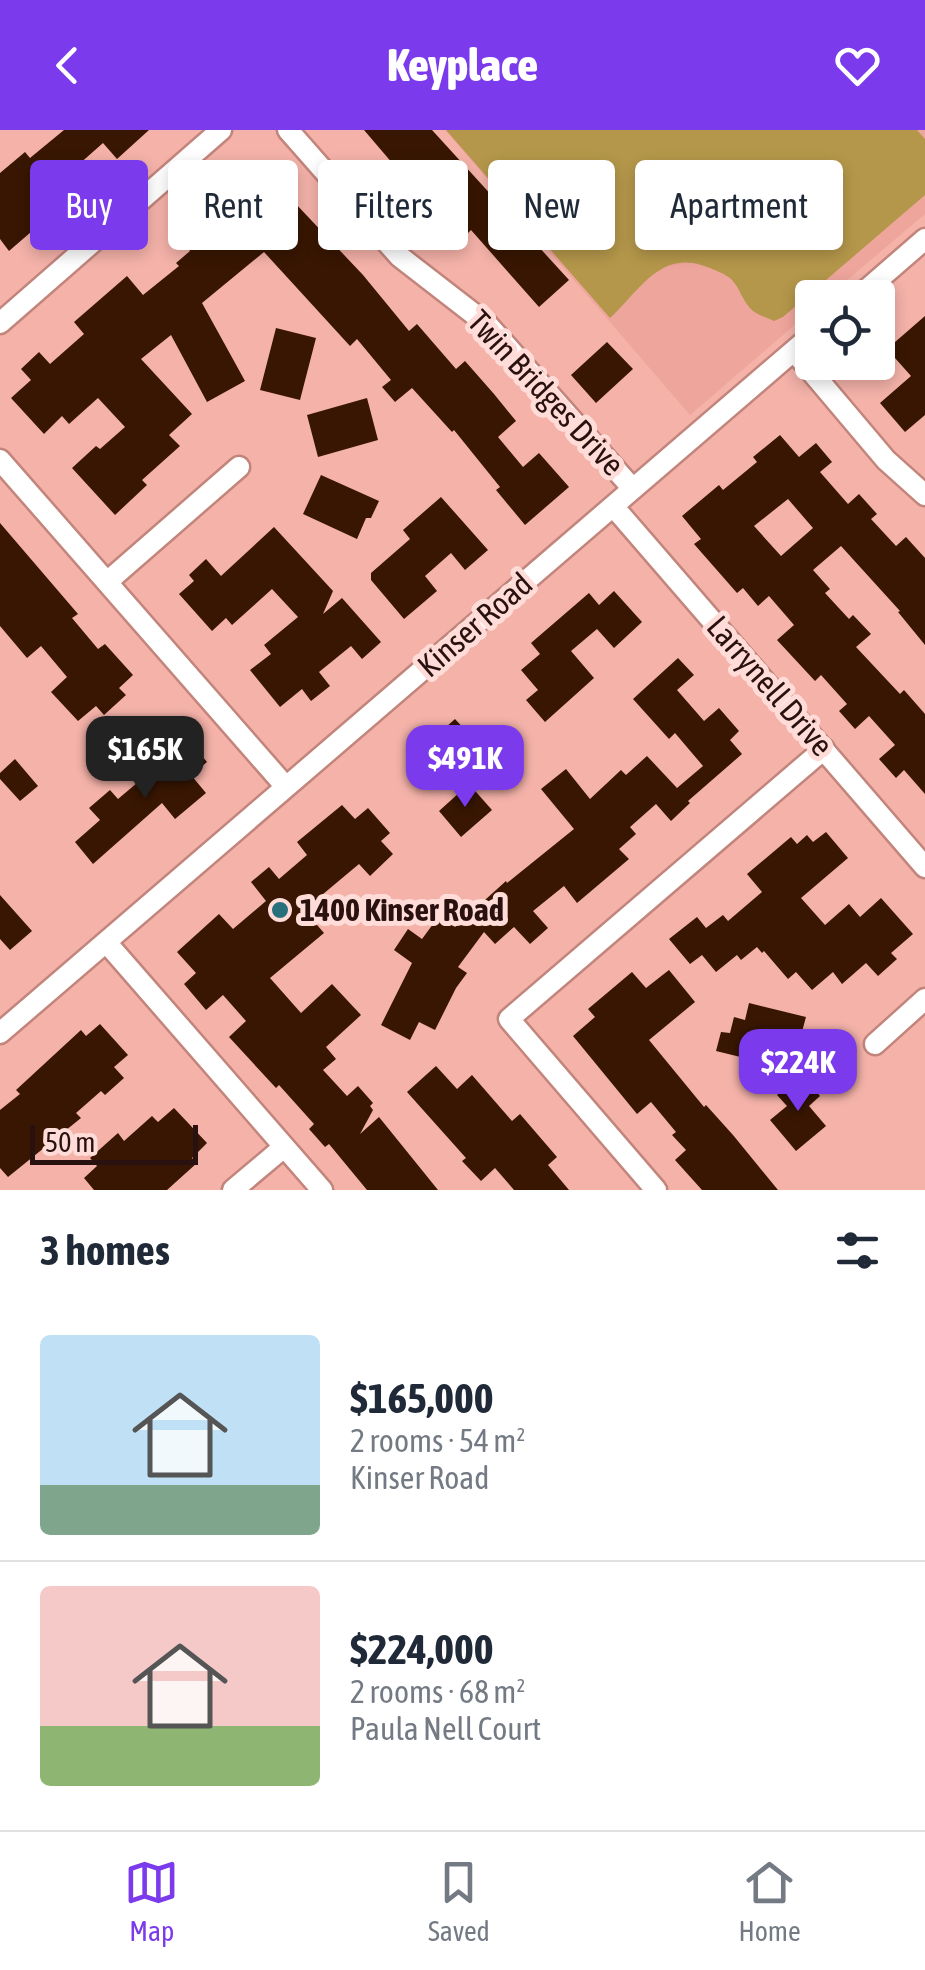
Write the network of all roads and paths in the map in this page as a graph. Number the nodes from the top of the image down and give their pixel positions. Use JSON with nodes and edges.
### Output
{"nodes":[{"id":1,"x":220,"y":130,"type":"edge"},
{"id":2,"x":288,"y":130,"type":"edge"},
{"id":3,"x":925,"y":239,"type":"edge"},
{"id":4,"x":877,"y":280,"type":"edge"},
{"id":5,"x":0,"y":323,"type":"edge"},
{"id":6,"x":794,"y":352,"type":"joint"},
{"id":7,"x":0,"y":460,"type":"edge"},
{"id":8,"x":239,"y":467,"type":"dead end"},
{"id":9,"x":634,"y":489,"type":"junction"},
{"id":10,"x":925,"y":494,"type":"edge"},
{"id":11,"x":614,"y":506,"type":"junction"},
{"id":12,"x":107,"y":582,"type":"junction"},
{"id":13,"x":824,"y":749,"type":"junction"},
{"id":14,"x":286,"y":787,"type":"junction"},
{"id":15,"x":925,"y":867,"type":"edge"},
{"id":16,"x":106,"y":942,"type":"junction"},
{"id":17,"x":925,"y":1000,"type":"edge"},
{"id":18,"x":0,"y":1033,"type":"edge"},
{"id":19,"x":875,"y":1044,"type":"dead end"},
{"id":20,"x":284,"y":1146,"type":"junction"},
{"id":21,"x":233,"y":1190,"type":"edge"},
{"id":22,"x":322,"y":1190,"type":"edge"},
{"id":23,"x":656,"y":1190,"type":"edge"}],
"edges":[{"from":1,"to":5,"type":"street"},
{"from":2,"to":9,"type":"street","name":"Twin Bridges Drive"},
{"from":3,"to":4,"type":"street"},
{"from":6,"to":9,"type":"street","name":"Kinser Road"},
{"from":6,"to":10,"type":"street"},
{"from":7,"to":12,"type":"street"},
{"from":8,"to":12,"type":"street"},
{"from":9,"to":11,"type":"street","name":"Kinser Road"},
{"from":11,"to":13,"type":"street","name":"Larrynell Drive"},
{"from":11,"to":14,"type":"street","name":"Kinser Road"},
{"from":12,"to":14,"type":"street"},
{"from":13,"to":15,"type":"street","name":"Larrynell Drive"},
{"from":13,"to":23,"type":"street"},
{"from":14,"to":16,"type":"street","name":"Kinser Road"},
{"from":16,"to":18,"type":"street","name":"Kinser Road"},
{"from":16,"to":20,"type":"street"},
{"from":17,"to":19,"type":"street"},
{"from":20,"to":21,"type":"street"},
{"from":20,"to":22,"type":"street"}]}
